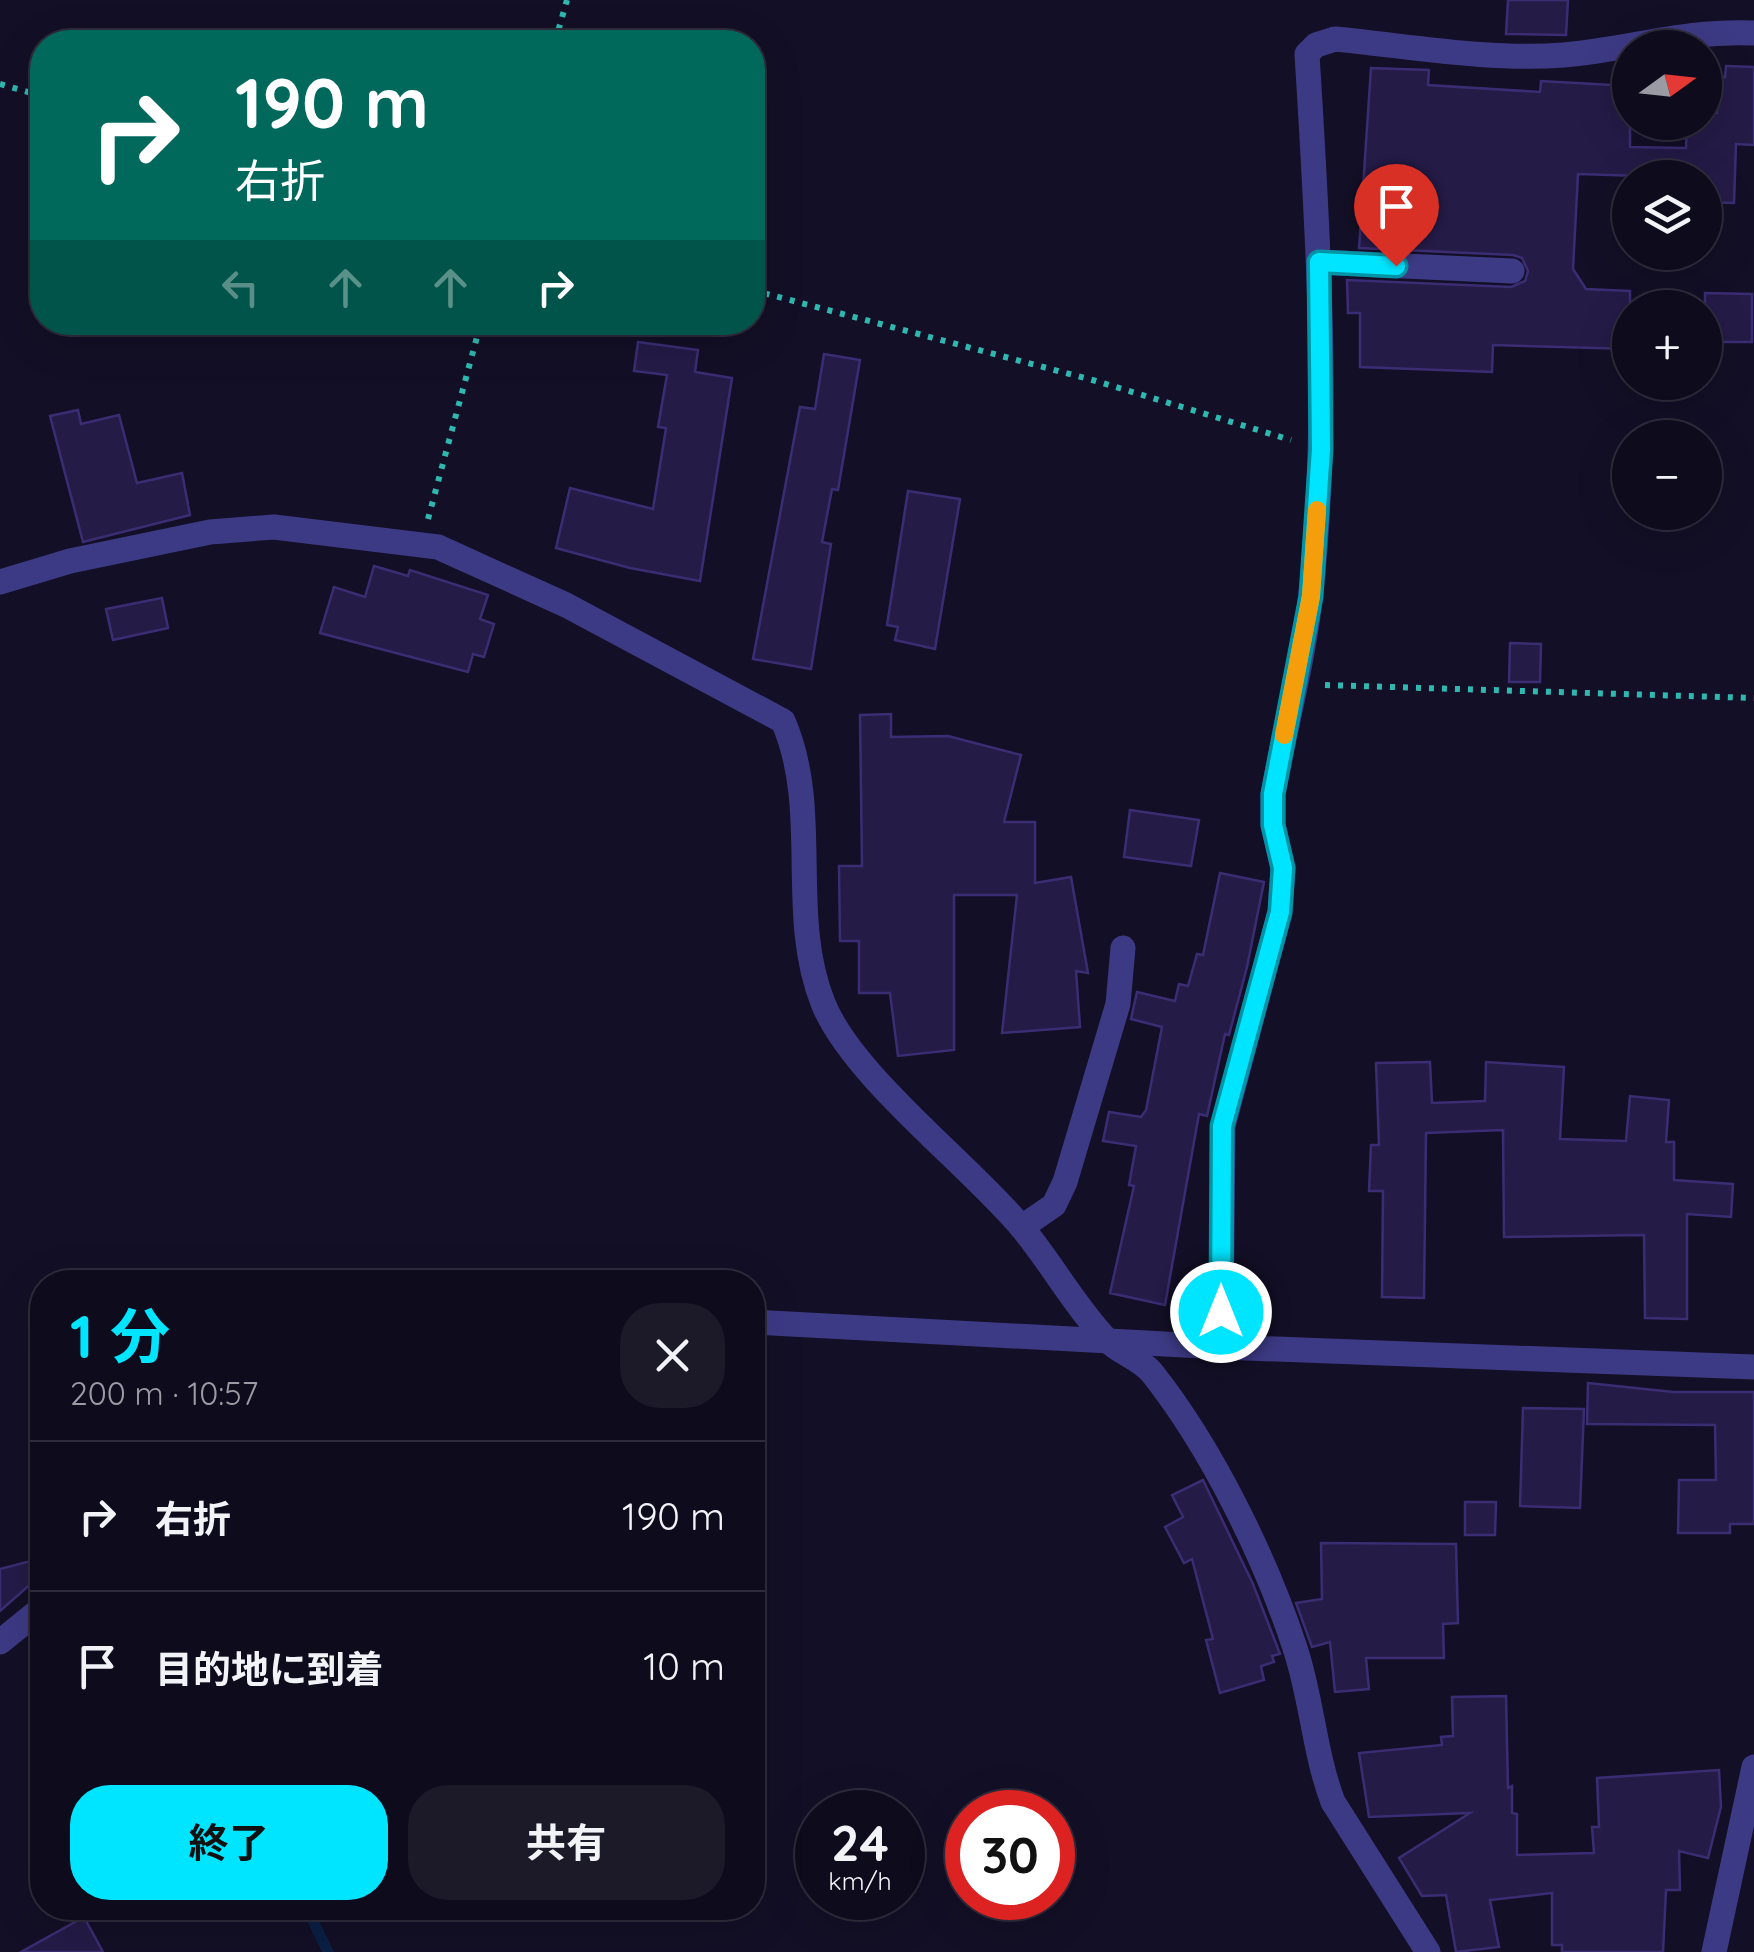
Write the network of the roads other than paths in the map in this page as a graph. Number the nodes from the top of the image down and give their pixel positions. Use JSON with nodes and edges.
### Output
{"nodes":[{"id":1,"x":1754,"y":34,"type":"edge"},
{"id":2,"x":1319,"y":262,"type":"junction"},
{"id":3,"x":1512,"y":271,"type":"dead end"},
{"id":4,"x":0,"y":582,"type":"edge"},
{"id":5,"x":1123,"y":948,"type":"dead end"},
{"id":6,"x":1022,"y":1228,"type":"junction"},
{"id":7,"x":765,"y":1323,"type":"edge"},
{"id":8,"x":1106,"y":1341,"type":"junction"},
{"id":9,"x":1221,"y":1347,"type":"junction"},
{"id":10,"x":1754,"y":1367,"type":"edge"},
{"id":11,"x":30,"y":1618,"type":"edge"},
{"id":12,"x":0,"y":1642,"type":"edge"},
{"id":13,"x":1754,"y":1767,"type":"edge"},
{"id":14,"x":1428,"y":1952,"type":"edge"},
{"id":15,"x":1714,"y":1952,"type":"edge"}],
"edges":[{"from":1,"to":2,"type":"street"},
{"from":2,"to":3,"type":"street"},
{"from":2,"to":9,"type":"street"},
{"from":4,"to":6,"type":"street"},
{"from":5,"to":6,"type":"street"},
{"from":6,"to":8,"type":"street"},
{"from":7,"to":8,"type":"street"},
{"from":8,"to":9,"type":"street"},
{"from":8,"to":14,"type":"street"},
{"from":9,"to":10,"type":"street"},
{"from":11,"to":12,"type":"street"},
{"from":13,"to":15,"type":"street"}]}
